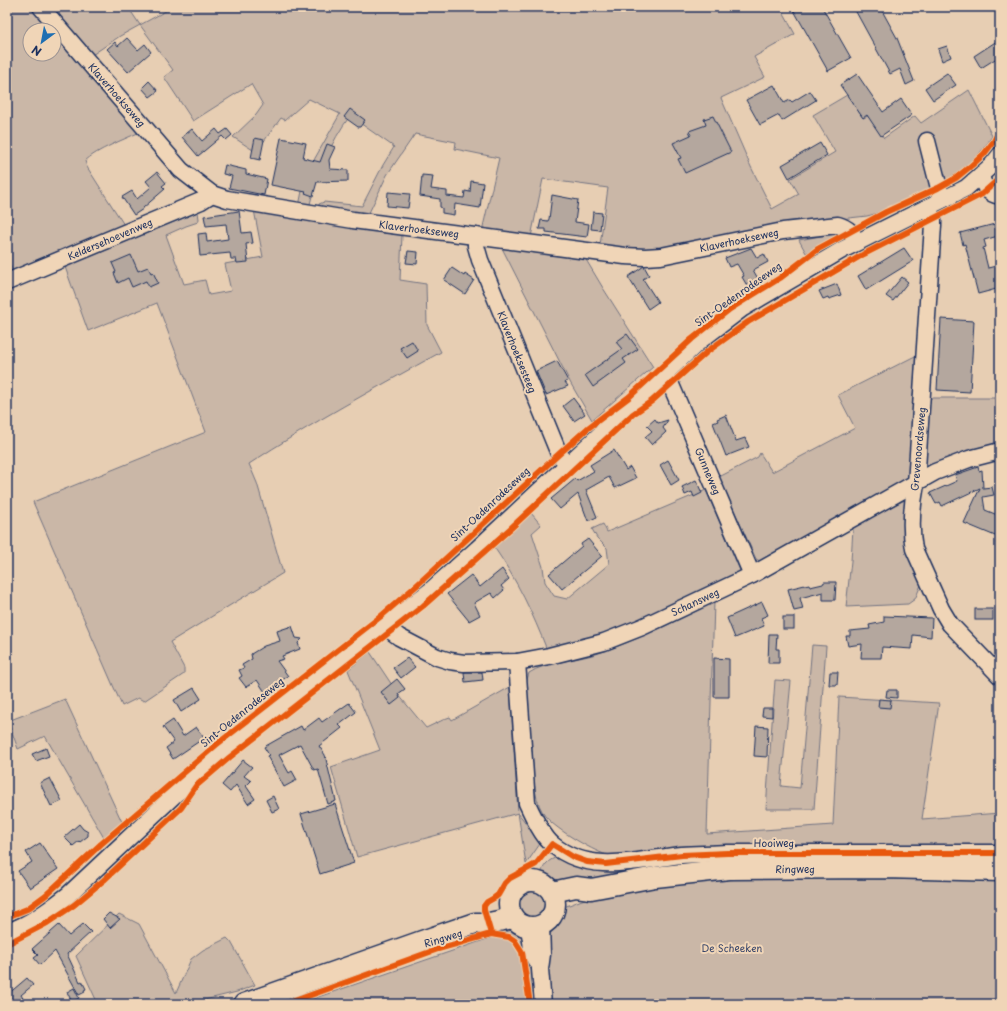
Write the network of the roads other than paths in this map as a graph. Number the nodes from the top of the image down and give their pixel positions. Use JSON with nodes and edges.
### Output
{"nodes":[{"id":1,"x":41,"y":7,"type":"edge"},
{"id":2,"x":927,"y":141,"type":"dead end"},
{"id":3,"x":1000,"y":154,"type":"edge"},
{"id":4,"x":981,"y":176,"type":"junction"},
{"id":5,"x":212,"y":194,"type":"junction"},
{"id":6,"x":1000,"y":196,"type":"edge"},
{"id":7,"x":935,"y":203,"type":"junction"},
{"id":8,"x":476,"y":236,"type":"junction"},
{"id":9,"x":857,"y":241,"type":"junction"},
{"id":10,"x":7,"y":282,"type":"edge"},
{"id":11,"x":664,"y":374,"type":"junction"},
{"id":12,"x":1000,"y":451,"type":"edge"},
{"id":13,"x":568,"y":464,"type":"junction"},
{"id":14,"x":916,"y":484,"type":"junction"},
{"id":15,"x":752,"y":575,"type":"junction"},
{"id":16,"x":386,"y":625,"type":"junction"},
{"id":17,"x":517,"y":662,"type":"junction"},
{"id":18,"x":1000,"y":676,"type":"edge"},
{"id":19,"x":1000,"y":854,"type":"edge"},
{"id":20,"x":1000,"y":871,"type":"edge"},
{"id":21,"x":554,"y":898,"type":"junction"},
{"id":22,"x":523,"y":919,"type":"junction"},
{"id":23,"x":7,"y":932,"type":"edge"},
{"id":24,"x":244,"y":1004,"type":"edge"},
{"id":25,"x":543,"y":1004,"type":"edge"}],
"edges":[{"from":1,"to":5,"type":"street","name":"Klaverhoekseweg"},
{"from":2,"to":7,"type":"street","name":"Grevenoordseweg"},
{"from":3,"to":4,"type":"street","name":"Sint-Oedenrodeseweg"},
{"from":4,"to":6,"type":"street"},
{"from":4,"to":7,"type":"street","name":"Sint-Oedenrodeseweg"},
{"from":5,"to":8,"type":"street","name":"Klaverhoekseweg"},
{"from":5,"to":10,"type":"street","name":"Keldersehoevenweg"},
{"from":7,"to":9,"type":"street","name":"Sint-Oedenrodeseweg"},
{"from":7,"to":14,"type":"street","name":"Grevenoordseweg"},
{"from":8,"to":9,"type":"street","name":"Klaverhoekseweg"},
{"from":8,"to":13,"type":"street","name":"Klaverhoeksesteeg"},
{"from":9,"to":11,"type":"street","name":"Sint-Oedenrodeseweg"},
{"from":11,"to":13,"type":"street","name":"Sint-Oedenrodeseweg"},
{"from":11,"to":15,"type":"street","name":"Gunneweg"},
{"from":12,"to":14,"type":"street","name":"Schansweg"},
{"from":13,"to":16,"type":"street","name":"Sint-Oedenrodeseweg"},
{"from":14,"to":15,"type":"street","name":"Schansweg"},
{"from":14,"to":18,"type":"street","name":"Grevenoordseweg"},
{"from":15,"to":17,"type":"street","name":"Schansweg"},
{"from":16,"to":17,"type":"street","name":"Schansweg"},
{"from":16,"to":23,"type":"street","name":"Sint-Oedenrodeseweg"},
{"from":17,"to":19,"type":"street","name":"Hooiweg"},
{"from":20,"to":21,"type":"main road","name":"Ringweg"},
{"from":21,"to":22,"type":"main road"},
{"from":21,"to":22,"type":"main road"},
{"from":22,"to":24,"type":"main road","name":"Ringweg"},
{"from":22,"to":25,"type":"street"}]}
